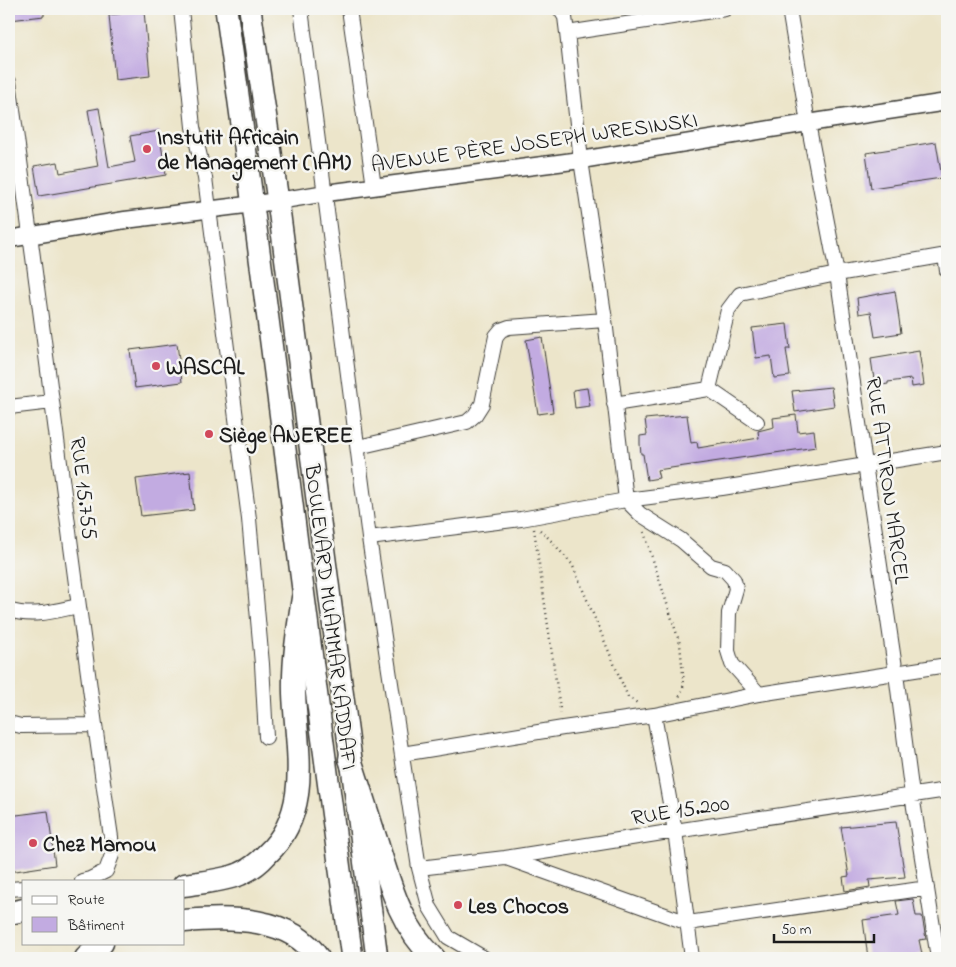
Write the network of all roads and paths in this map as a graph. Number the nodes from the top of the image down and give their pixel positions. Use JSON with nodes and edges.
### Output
{"nodes":[{"id":1,"x":181,"y":9,"type":"edge"},
{"id":2,"x":226,"y":9,"type":"edge"},
{"id":3,"x":250,"y":9,"type":"edge"},
{"id":4,"x":301,"y":9,"type":"edge"},
{"id":5,"x":349,"y":9,"type":"edge"},
{"id":6,"x":560,"y":9,"type":"edge"},
{"id":7,"x":725,"y":9,"type":"edge"},
{"id":8,"x":789,"y":9,"type":"edge"},
{"id":9,"x":567,"y":33,"type":"junction"},
{"id":10,"x":9,"y":82,"type":"edge"},
{"id":11,"x":947,"y":102,"type":"edge"},
{"id":12,"x":808,"y":123,"type":"junction"},
{"id":13,"x":581,"y":160,"type":"junction"},
{"id":14,"x":374,"y":187,"type":"junction"},
{"id":15,"x":326,"y":193,"type":"junction"},
{"id":16,"x":278,"y":201,"type":"junction"},
{"id":17,"x":253,"y":204,"type":"junction"},
{"id":18,"x":208,"y":210,"type":"junction"},
{"id":19,"x":31,"y":236,"type":"junction"},
{"id":20,"x":9,"y":239,"type":"edge"},
{"id":21,"x":946,"y":255,"type":"edge"},
{"id":22,"x":947,"y":271,"type":"edge"},
{"id":23,"x":837,"y":274,"type":"junction"},
{"id":24,"x":605,"y":320,"type":"junction"},
{"id":25,"x":709,"y":389,"type":"junction"},
{"id":26,"x":52,"y":402,"type":"junction"},
{"id":27,"x":614,"y":404,"type":"junction"},
{"id":28,"x":9,"y":407,"type":"edge"},
{"id":29,"x":757,"y":422,"type":"dead end"},
{"id":30,"x":358,"y":447,"type":"junction"},
{"id":31,"x":947,"y":452,"type":"edge"},
{"id":32,"x":865,"y":466,"type":"junction"},
{"id":33,"x":631,"y":504,"type":"junction"},
{"id":34,"x":369,"y":538,"type":"junction"},
{"id":35,"x":303,"y":598,"type":"junction"},
{"id":36,"x":78,"y":606,"type":"junction"},
{"id":37,"x":9,"y":610,"type":"edge"},
{"id":38,"x":947,"y":665,"type":"edge"},
{"id":39,"x":896,"y":674,"type":"junction"},
{"id":40,"x":759,"y":694,"type":"junction"},
{"id":41,"x":675,"y":711,"type":"junction"},
{"id":42,"x":654,"y":715,"type":"junction"},
{"id":43,"x":9,"y":723,"type":"edge"},
{"id":44,"x":94,"y":725,"type":"junction"},
{"id":45,"x":563,"y":728,"type":"junction"},
{"id":46,"x":266,"y":737,"type":"dead end"},
{"id":47,"x":402,"y":754,"type":"junction"},
{"id":48,"x":350,"y":759,"type":"junction"},
{"id":49,"x":947,"y":790,"type":"edge"},
{"id":50,"x":912,"y":795,"type":"junction"},
{"id":51,"x":675,"y":830,"type":"junction"},
{"id":52,"x":505,"y":858,"type":"junction"},
{"id":53,"x":419,"y":868,"type":"junction"},
{"id":54,"x":86,"y":880,"type":"edge"},
{"id":55,"x":185,"y":885,"type":"edge"},
{"id":56,"x":22,"y":888,"type":"edge"},
{"id":57,"x":927,"y":888,"type":"junction"},
{"id":58,"x":9,"y":889,"type":"edge"},
{"id":59,"x":22,"y":910,"type":"edge"},
{"id":60,"x":9,"y":913,"type":"edge"},
{"id":61,"x":185,"y":921,"type":"edge"},
{"id":62,"x":688,"y":923,"type":"junction"},
{"id":63,"x":101,"y":944,"type":"edge"},
{"id":64,"x":86,"y":958,"type":"edge"},
{"id":65,"x":318,"y":958,"type":"edge"},
{"id":66,"x":352,"y":958,"type":"edge"},
{"id":67,"x":377,"y":958,"type":"edge"},
{"id":68,"x":434,"y":958,"type":"edge"},
{"id":69,"x":484,"y":958,"type":"edge"},
{"id":70,"x":692,"y":958,"type":"edge"},
{"id":71,"x":938,"y":958,"type":"edge"}],
"edges":[{"from":1,"to":18,"type":"street"},
{"from":2,"to":17,"type":"main road","name":"BOULEVARD MUAMMAR KADDAFI"},
{"from":3,"to":16,"type":"main road","name":"BOULEVARD MUAMMAR KADDAFI"},
{"from":4,"to":15,"type":"street"},
{"from":5,"to":14,"type":"street"},
{"from":6,"to":9,"type":"street"},
{"from":7,"to":9,"type":"street"},
{"from":8,"to":12,"type":"street","name":"RUE ATTIRON MARCEL"},
{"from":9,"to":13,"type":"street"},
{"from":10,"to":19,"type":"street","name":"RUE 15.755"},
{"from":11,"to":12,"type":"street","name":"AVENUE PÈRE JOSEPH WRESINSKI"},
{"from":12,"to":13,"type":"street","name":"AVENUE PÈRE JOSEPH WRESINSKI"},
{"from":12,"to":23,"type":"street","name":"RUE ATTIRON MARCEL"},
{"from":13,"to":14,"type":"street","name":"AVENUE PÈRE JOSEPH WRESINSKI"},
{"from":13,"to":24,"type":"street"},
{"from":14,"to":15,"type":"street","name":"AVENUE PÈRE JOSEPH WRESINSKI"},
{"from":15,"to":16,"type":"street","name":"AVENUE PÈRE JOSEPH WRESINSKI"},
{"from":15,"to":30,"type":"street"},
{"from":16,"to":17,"type":"street","name":"AVENUE PÈRE JOSEPH WRESINSKI"},
{"from":16,"to":48,"type":"main road","name":"BOULEVARD MUAMMAR KADDAFI"},
{"from":17,"to":18,"type":"street","name":"AVENUE PÈRE JOSEPH WRESINSKI"},
{"from":17,"to":35,"type":"main road","name":"BOULEVARD MUAMMAR KADDAFI"},
{"from":18,"to":19,"type":"street","name":"AVENUE PÈRE JOSEPH WRESINSKI"},
{"from":18,"to":46,"type":"street"},
{"from":19,"to":20,"type":"street","name":"AVENUE PÈRE JOSEPH WRESINSKI"},
{"from":19,"to":26,"type":"street","name":"RUE 15.755"},
{"from":21,"to":22,"type":"street"},
{"from":21,"to":23,"type":"street"},
{"from":23,"to":25,"type":"street"},
{"from":23,"to":32,"type":"street","name":"RUE ATTIRON MARCEL"},
{"from":24,"to":27,"type":"street"},
{"from":24,"to":30,"type":"street"},
{"from":25,"to":27,"type":"street"},
{"from":25,"to":29,"type":"street"},
{"from":26,"to":28,"type":"street"},
{"from":26,"to":36,"type":"street","name":"RUE 15.755"},
{"from":27,"to":33,"type":"street"},
{"from":30,"to":34,"type":"street"},
{"from":31,"to":32,"type":"street"},
{"from":32,"to":33,"type":"street"},
{"from":32,"to":39,"type":"street","name":"RUE ATTIRON MARCEL"},
{"from":33,"to":34,"type":"street"},
{"from":33,"to":40,"type":"street"},
{"from":33,"to":41,"type":"path"},
{"from":34,"to":47,"type":"street"},
{"from":35,"to":55,"type":"highway"},
{"from":35,"to":66,"type":"main road","name":"BOULEVARD MUAMMAR KADDAFI"},
{"from":36,"to":37,"type":"street"},
{"from":36,"to":44,"type":"street","name":"RUE 15.755"},
{"from":38,"to":39,"type":"street"},
{"from":39,"to":40,"type":"street"},
{"from":39,"to":50,"type":"street","name":"RUE ATTIRON MARCEL"},
{"from":40,"to":41,"type":"street"},
{"from":41,"to":42,"type":"street"},
{"from":42,"to":45,"type":"street"},
{"from":42,"to":45,"type":"path"},
{"from":42,"to":51,"type":"street"},
{"from":43,"to":44,"type":"street"},
{"from":44,"to":54,"type":"street","name":"RUE 15.755"},
{"from":45,"to":47,"type":"street"},
{"from":47,"to":53,"type":"street"},
{"from":48,"to":67,"type":"main road","name":"BOULEVARD MUAMMAR KADDAFI"},
{"from":48,"to":68,"type":"highway"},
{"from":49,"to":50,"type":"street","name":"RUE 15.200"},
{"from":50,"to":51,"type":"street","name":"RUE 15.200"},
{"from":50,"to":57,"type":"street","name":"RUE ATTIRON MARCEL"},
{"from":51,"to":52,"type":"street","name":"RUE 15.200"},
{"from":51,"to":62,"type":"street"},
{"from":52,"to":53,"type":"street","name":"RUE 15.200"},
{"from":52,"to":62,"type":"street"},
{"from":53,"to":69,"type":"street"},
{"from":56,"to":58,"type":"street"},
{"from":57,"to":62,"type":"street"},
{"from":57,"to":71,"type":"street","name":"RUE ATTIRON MARCEL"},
{"from":59,"to":60,"type":"highway"},
{"from":61,"to":65,"type":"highway"},
{"from":62,"to":70,"type":"street"},
{"from":63,"to":64,"type":"highway"}]}
